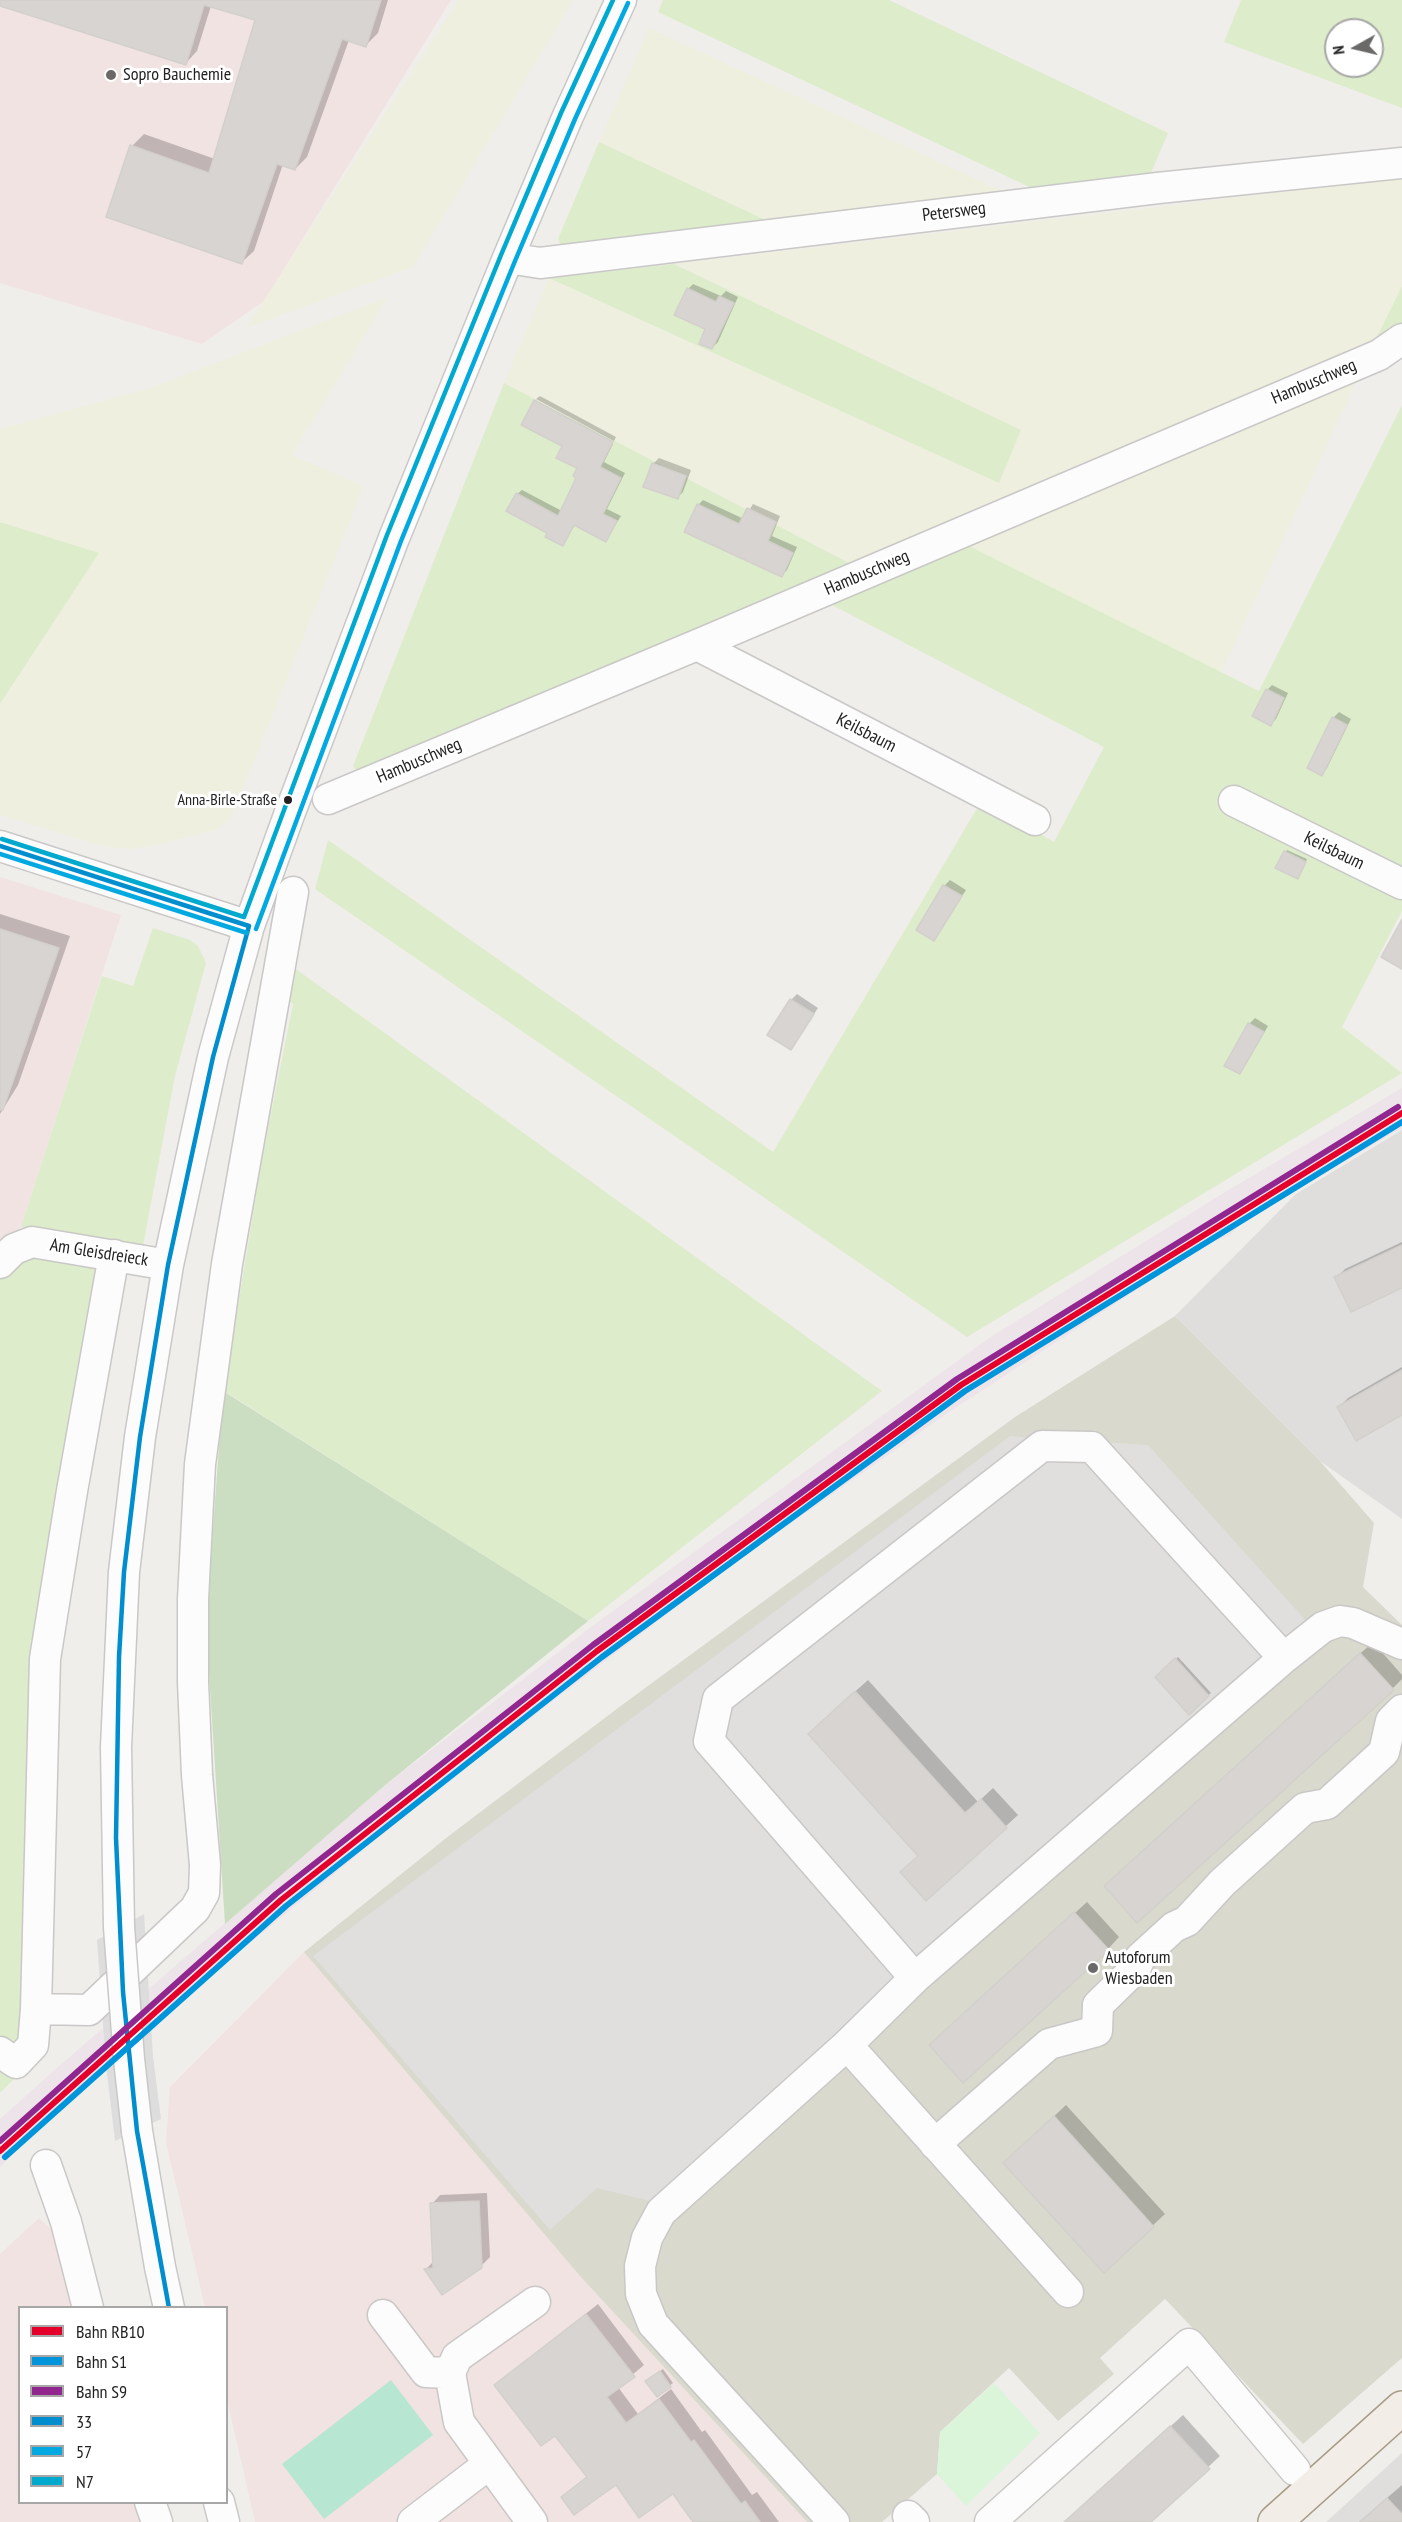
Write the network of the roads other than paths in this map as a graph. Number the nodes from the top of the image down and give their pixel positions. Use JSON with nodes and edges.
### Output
{"nodes":[{"id":1,"x":621,"y":0,"type":"edge"},
{"id":2,"x":1402,"y":163,"type":"edge"},
{"id":3,"x":508,"y":258,"type":"junction"},
{"id":4,"x":1402,"y":339,"type":"edge"},
{"id":5,"x":697,"y":645,"type":"junction"},
{"id":6,"x":328,"y":799,"type":"dead end"},
{"id":7,"x":1234,"y":801,"type":"dead end"},
{"id":8,"x":1035,"y":820,"type":"dead end"},
{"id":9,"x":0,"y":846,"type":"edge"},
{"id":10,"x":1402,"y":884,"type":"edge"},
{"id":11,"x":293,"y":892,"type":"dead end"},
{"id":12,"x":249,"y":927,"type":"junction"},
{"id":13,"x":114,"y":1255,"type":"junction"},
{"id":14,"x":0,"y":1263,"type":"edge"},
{"id":15,"x":168,"y":1265,"type":"junction"},
{"id":16,"x":1402,"y":1644,"type":"edge"},
{"id":17,"x":1284,"y":1658,"type":"junction"},
{"id":18,"x":1402,"y":1710,"type":"edge"},
{"id":19,"x":915,"y":1978,"type":"junction"},
{"id":20,"x":36,"y":2009,"type":"junction"},
{"id":21,"x":847,"y":2044,"type":"junction"},
{"id":22,"x":0,"y":2052,"type":"edge"},
{"id":23,"x":935,"y":2144,"type":"junction"},
{"id":24,"x":46,"y":2165,"type":"dead end"},
{"id":25,"x":1068,"y":2292,"type":"dead end"},
{"id":26,"x":535,"y":2302,"type":"dead end"},
{"id":27,"x":88,"y":2306,"type":"edge"},
{"id":28,"x":169,"y":2306,"type":"edge"},
{"id":29,"x":383,"y":2315,"type":"dead end"},
{"id":30,"x":450,"y":2373,"type":"junction"},
{"id":31,"x":1402,"y":2408,"type":"edge"},
{"id":32,"x":489,"y":2464,"type":"junction"},
{"id":33,"x":1295,"y":2470,"type":"dead end"},
{"id":34,"x":151,"y":2504,"type":"edge"},
{"id":35,"x":220,"y":2504,"type":"edge"},
{"id":36,"x":157,"y":2522,"type":"edge"},
{"id":37,"x":224,"y":2522,"type":"edge"},
{"id":38,"x":413,"y":2522,"type":"edge"},
{"id":39,"x":532,"y":2522,"type":"edge"},
{"id":40,"x":834,"y":2522,"type":"edge"},
{"id":41,"x":990,"y":2522,"type":"edge"},
{"id":42,"x":1275,"y":2522,"type":"edge"}],
"edges":[{"from":1,"to":3,"type":"street"},
{"from":2,"to":3,"type":"street","name":"Petersweg"},
{"from":3,"to":12,"type":"street"},
{"from":4,"to":5,"type":"street","name":"Hambuschweg"},
{"from":5,"to":6,"type":"street","name":"Hambuschweg"},
{"from":5,"to":8,"type":"street","name":"Keilsbaum"},
{"from":7,"to":10,"type":"street","name":"Keilsbaum"},
{"from":9,"to":12,"type":"street"},
{"from":11,"to":20,"type":"street"},
{"from":12,"to":15,"type":"street"},
{"from":13,"to":14,"type":"street","name":"Am Gleisdreieck"},
{"from":13,"to":15,"type":"street","name":"Am Gleisdreieck"},
{"from":13,"to":20,"type":"street"},
{"from":15,"to":28,"type":"street","bridge":true},
{"from":16,"to":17,"type":"street"},
{"from":17,"to":19,"type":"street"},
{"from":17,"to":19,"type":"street"},
{"from":18,"to":23,"type":"street"},
{"from":19,"to":21,"type":"street"},
{"from":20,"to":22,"type":"street"},
{"from":21,"to":23,"type":"street"},
{"from":21,"to":40,"type":"street"},
{"from":23,"to":25,"type":"street"},
{"from":24,"to":27,"type":"street"},
{"from":26,"to":30,"type":"street"},
{"from":29,"to":30,"type":"street"},
{"from":30,"to":32,"type":"street"},
{"from":31,"to":42,"type":"main road"},
{"from":32,"to":38,"type":"street"},
{"from":32,"to":39,"type":"street"},
{"from":33,"to":41,"type":"street"},
{"from":34,"to":36,"type":"street"},
{"from":35,"to":37,"type":"street"}]}
